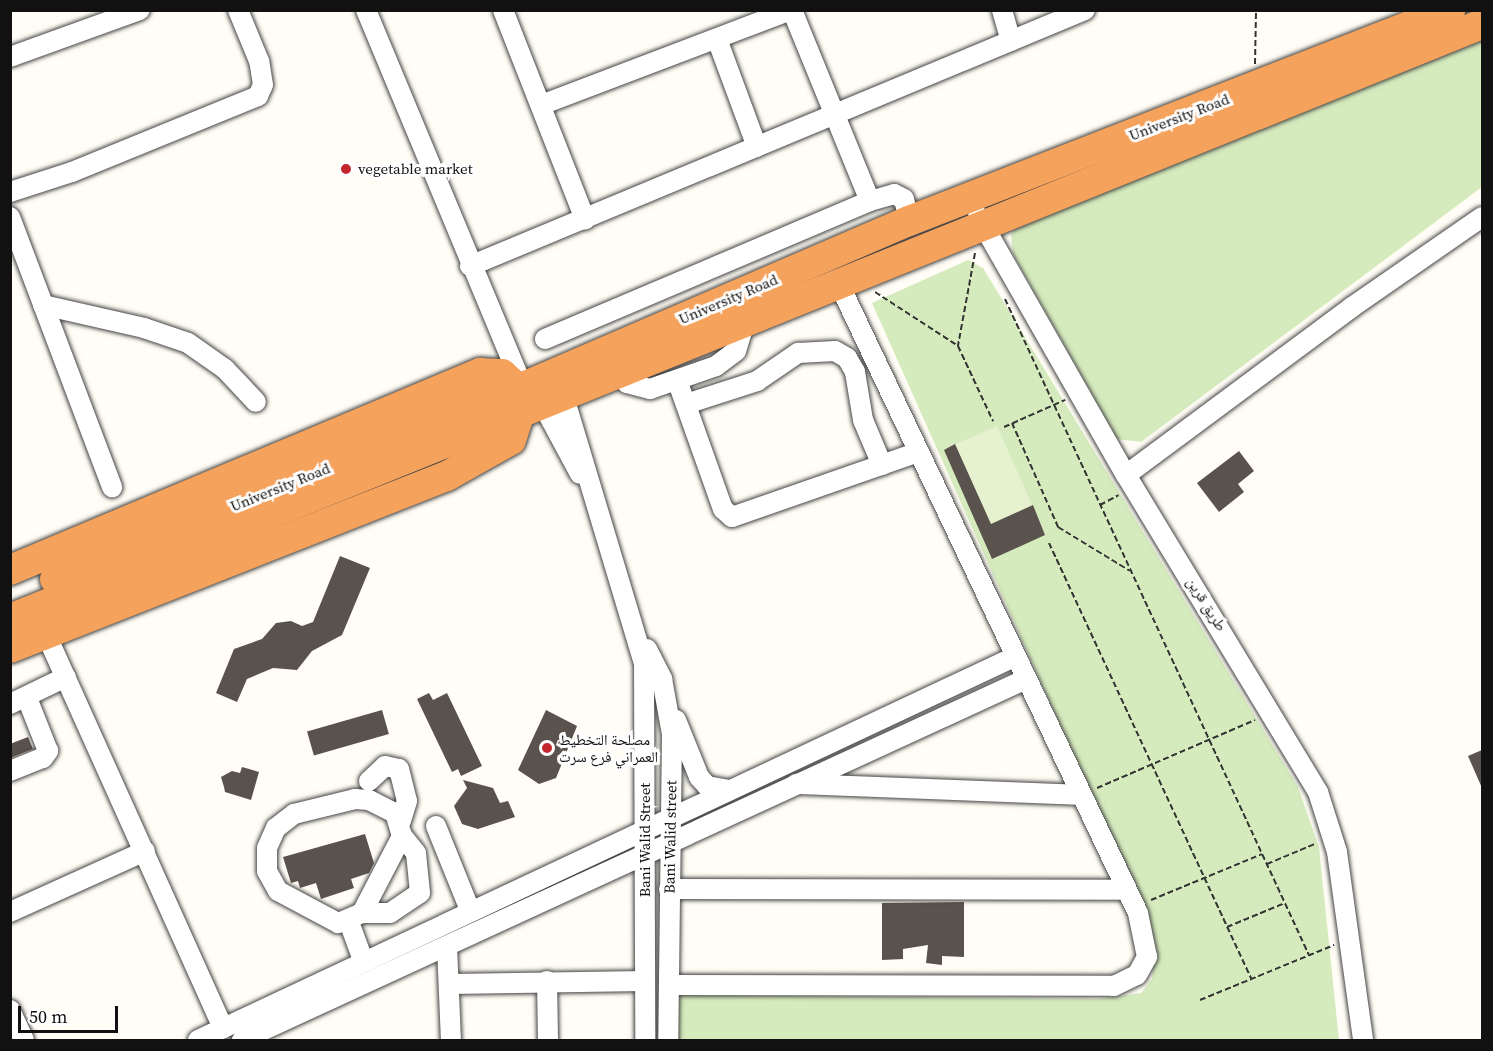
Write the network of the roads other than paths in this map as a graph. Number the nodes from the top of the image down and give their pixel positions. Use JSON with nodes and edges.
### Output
{"nodes":[{"id":1,"x":140,"y":10,"type":"edge"},
{"id":2,"x":238,"y":10,"type":"edge"},
{"id":3,"x":366,"y":10,"type":"edge"},
{"id":4,"x":503,"y":10,"type":"edge"},
{"id":5,"x":792,"y":10,"type":"edge"},
{"id":6,"x":1002,"y":10,"type":"edge"},
{"id":7,"x":1085,"y":10,"type":"edge"},
{"id":8,"x":1450,"y":10,"type":"edge"},
{"id":9,"x":1482,"y":24,"type":"edge"},
{"id":10,"x":717,"y":39,"type":"junction"},
{"id":11,"x":1011,"y":41,"type":"junction"},
{"id":12,"x":10,"y":57,"type":"edge"},
{"id":13,"x":541,"y":105,"type":"junction"},
{"id":14,"x":834,"y":115,"type":"junction"},
{"id":15,"x":757,"y":147,"type":"junction"},
{"id":16,"x":10,"y":192,"type":"edge"},
{"id":17,"x":970,"y":197,"type":"junction"},
{"id":18,"x":870,"y":201,"type":"junction"},
{"id":19,"x":10,"y":217,"type":"edge"},
{"id":20,"x":1482,"y":217,"type":"edge"},
{"id":21,"x":585,"y":219,"type":"junction"},
{"id":22,"x":909,"y":221,"type":"junction"},
{"id":23,"x":979,"y":229,"type":"junction"},
{"id":24,"x":470,"y":266,"type":"junction"},
{"id":25,"x":846,"y":281,"type":"junction"},
{"id":26,"x":677,"y":285,"type":"junction"},
{"id":27,"x":43,"y":305,"type":"junction"},
{"id":28,"x":689,"y":316,"type":"junction"},
{"id":29,"x":745,"y":321,"type":"junction"},
{"id":30,"x":545,"y":339,"type":"dead end"},
{"id":31,"x":619,"y":373,"type":"junction"},
{"id":32,"x":677,"y":380,"type":"junction"},
{"id":33,"x":533,"y":401,"type":"junction"},
{"id":34,"x":256,"y":402,"type":"dead end"},
{"id":35,"x":686,"y":404,"type":"junction"},
{"id":36,"x":919,"y":452,"type":"junction"},
{"id":37,"x":882,"y":465,"type":"junction"},
{"id":38,"x":1129,"y":481,"type":"junction"},
{"id":39,"x":112,"y":487,"type":"dead end"},
{"id":40,"x":11,"y":588,"type":"edge"},
{"id":41,"x":46,"y":634,"type":"junction"},
{"id":42,"x":641,"y":639,"type":"junction"},
{"id":43,"x":10,"y":648,"type":"edge"},
{"id":44,"x":1014,"y":657,"type":"junction"},
{"id":45,"x":66,"y":677,"type":"junction"},
{"id":46,"x":1026,"y":680,"type":"junction"},
{"id":47,"x":19,"y":701,"type":"edge"},
{"id":48,"x":669,"y":703,"type":"junction"},
{"id":49,"x":10,"y":771,"type":"edge"},
{"id":50,"x":369,"y":781,"type":"dead end"},
{"id":51,"x":792,"y":783,"type":"junction"},
{"id":52,"x":730,"y":790,"type":"junction"},
{"id":53,"x":1081,"y":795,"type":"junction"},
{"id":54,"x":670,"y":817,"type":"junction"},
{"id":55,"x":436,"y":826,"type":"dead end"},
{"id":56,"x":645,"y":828,"type":"junction"},
{"id":57,"x":401,"y":829,"type":"junction"},
{"id":58,"x":669,"y":841,"type":"junction"},
{"id":59,"x":145,"y":851,"type":"junction"},
{"id":60,"x":645,"y":852,"type":"junction"},
{"id":61,"x":669,"y":889,"type":"junction"},
{"id":62,"x":1130,"y":899,"type":"junction"},
{"id":63,"x":470,"y":910,"type":"junction"},
{"id":64,"x":10,"y":912,"type":"edge"},
{"id":65,"x":356,"y":917,"type":"junction"},
{"id":66,"x":447,"y":946,"type":"junction"},
{"id":67,"x":363,"y":960,"type":"junction"},
{"id":68,"x":338,"y":972,"type":"junction"},
{"id":69,"x":547,"y":981,"type":"junction"},
{"id":70,"x":645,"y":981,"type":"junction"},
{"id":71,"x":452,"y":984,"type":"junction"},
{"id":72,"x":669,"y":985,"type":"junction"},
{"id":73,"x":347,"y":991,"type":"junction"},
{"id":74,"x":223,"y":1028,"type":"junction"},
{"id":75,"x":246,"y":1040,"type":"edge"},
{"id":76,"x":198,"y":1041,"type":"edge"},
{"id":77,"x":451,"y":1041,"type":"edge"},
{"id":78,"x":548,"y":1041,"type":"edge"},
{"id":79,"x":645,"y":1041,"type":"edge"},
{"id":80,"x":668,"y":1041,"type":"edge"},
{"id":81,"x":1363,"y":1041,"type":"edge"}],
"edges":[{"from":1,"to":12,"type":"street"},
{"from":2,"to":16,"type":"street"},
{"from":3,"to":24,"type":"street"},
{"from":4,"to":13,"type":"street"},
{"from":5,"to":10,"type":"street"},
{"from":5,"to":14,"type":"street"},
{"from":6,"to":11,"type":"street"},
{"from":7,"to":11,"type":"street"},
{"from":8,"to":17,"type":"highway","name":"University Road"},
{"from":9,"to":23,"type":"highway","name":"University Road"},
{"from":10,"to":13,"type":"street"},
{"from":10,"to":15,"type":"street"},
{"from":11,"to":14,"type":"street"},
{"from":13,"to":21,"type":"street"},
{"from":14,"to":15,"type":"street"},
{"from":14,"to":18,"type":"street"},
{"from":15,"to":21,"type":"street"},
{"from":17,"to":22,"type":"highway","name":"University Road"},
{"from":17,"to":23,"type":"street","name":"طريق قرين"},
{"from":18,"to":22,"type":"street"},
{"from":18,"to":26,"type":"street"},
{"from":19,"to":27,"type":"street"},
{"from":20,"to":38,"type":"street"},
{"from":21,"to":24,"type":"street"},
{"from":22,"to":28,"type":"highway","name":"University Road"},
{"from":23,"to":25,"type":"highway","name":"University Road"},
{"from":23,"to":38,"type":"street","name":"طريق قرين"},
{"from":24,"to":33,"type":"street"},
{"from":25,"to":29,"type":"highway","name":"University Road"},
{"from":25,"to":36,"type":"street"},
{"from":26,"to":28,"type":"street"},
{"from":26,"to":30,"type":"street"},
{"from":27,"to":34,"type":"street"},
{"from":27,"to":39,"type":"street"},
{"from":28,"to":33,"type":"highway","name":"University Road"},
{"from":29,"to":31,"type":"highway","name":"University Road"},
{"from":29,"to":32,"type":"street"},
{"from":31,"to":32,"type":"street"},
{"from":31,"to":33,"type":"highway","name":"University Road"},
{"from":32,"to":35,"type":"street"},
{"from":33,"to":40,"type":"highway"},
{"from":33,"to":40,"type":"highway"},
{"from":33,"to":41,"type":"highway"},
{"from":33,"to":42,"type":"street"},
{"from":35,"to":37,"type":"street"},
{"from":35,"to":37,"type":"street"},
{"from":36,"to":37,"type":"street"},
{"from":36,"to":44,"type":"street"},
{"from":38,"to":81,"type":"street","name":"طريق قرين"},
{"from":41,"to":43,"type":"highway"},
{"from":41,"to":45,"type":"street"},
{"from":42,"to":48,"type":"street","name":"Bani Walid street"},
{"from":42,"to":56,"type":"street","name":"Bani Walid Street"},
{"from":44,"to":46,"type":"street"},
{"from":44,"to":52,"type":"street"},
{"from":45,"to":47,"type":"street"},
{"from":45,"to":59,"type":"street"},
{"from":46,"to":51,"type":"street"},
{"from":46,"to":53,"type":"street"},
{"from":47,"to":49,"type":"street"},
{"from":48,"to":52,"type":"street"},
{"from":48,"to":54,"type":"street","name":"Bani Walid street"},
{"from":50,"to":57,"type":"street"},
{"from":51,"to":53,"type":"street"},
{"from":51,"to":58,"type":"street"},
{"from":52,"to":54,"type":"street"},
{"from":53,"to":62,"type":"street"},
{"from":54,"to":56,"type":"street"},
{"from":54,"to":58,"type":"street","name":"Bani Walid street"},
{"from":55,"to":63,"type":"street"},
{"from":56,"to":60,"type":"street","name":"Bani Walid Street"},
{"from":56,"to":63,"type":"street"},
{"from":57,"to":65,"type":"street"},
{"from":57,"to":65,"type":"street"},
{"from":57,"to":65,"type":"street"},
{"from":58,"to":60,"type":"street"},
{"from":58,"to":61,"type":"street","name":"Bani Walid street"},
{"from":59,"to":64,"type":"street"},
{"from":59,"to":74,"type":"street"},
{"from":60,"to":66,"type":"street"},
{"from":60,"to":70,"type":"street","name":"Bani Walid Street"},
{"from":61,"to":62,"type":"street"},
{"from":61,"to":72,"type":"street","name":"Bani Walid street"},
{"from":62,"to":72,"type":"street"},
{"from":63,"to":67,"type":"street"},
{"from":65,"to":67,"type":"street"},
{"from":66,"to":71,"type":"street"},
{"from":66,"to":73,"type":"street"},
{"from":67,"to":68,"type":"street"},
{"from":68,"to":73,"type":"street"},
{"from":68,"to":74,"type":"street"},
{"from":69,"to":70,"type":"street"},
{"from":69,"to":71,"type":"street"},
{"from":69,"to":78,"type":"street"},
{"from":70,"to":79,"type":"street","name":"Bani Walid Street"},
{"from":71,"to":77,"type":"street"},
{"from":72,"to":80,"type":"street","name":"Bani Walid street"},
{"from":73,"to":75,"type":"street"},
{"from":74,"to":76,"type":"street"}]}
